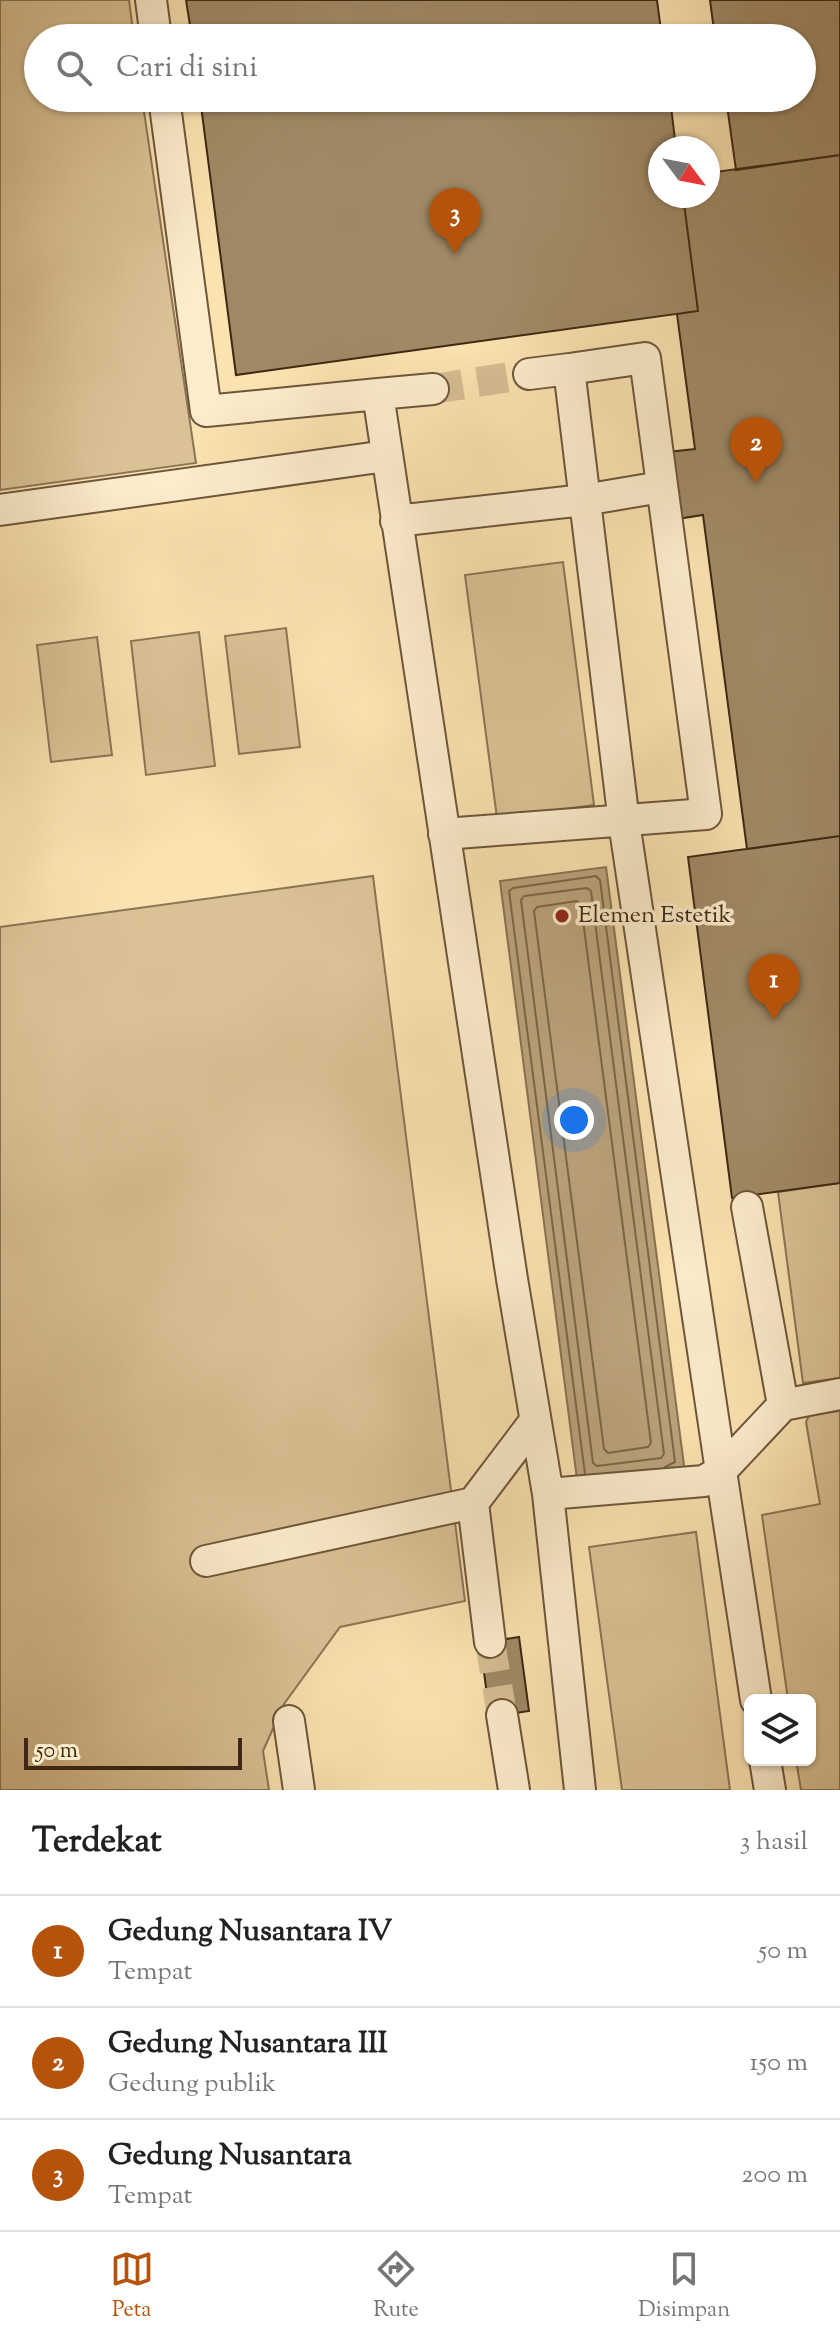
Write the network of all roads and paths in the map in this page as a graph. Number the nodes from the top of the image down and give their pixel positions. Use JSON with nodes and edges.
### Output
{"nodes":[{"id":1,"x":151,"y":0,"type":"edge"},
{"id":2,"x":154,"y":24,"type":"edge"},
{"id":3,"x":166,"y":112,"type":"edge"},
{"id":4,"x":569,"y":369,"type":"junction"},
{"id":5,"x":529,"y":374,"type":"tunnel mouth"},
{"id":6,"x":433,"y":389,"type":"tunnel mouth"},
{"id":7,"x":378,"y":394,"type":"junction"},
{"id":8,"x":386,"y":456,"type":"junction"},
{"id":9,"x":661,"y":487,"type":"junction"},
{"id":10,"x":584,"y":500,"type":"junction"},
{"id":11,"x":0,"y":510,"type":"edge"},
{"id":12,"x":396,"y":521,"type":"junction"},
{"id":13,"x":624,"y":822,"type":"junction"},
{"id":14,"x":444,"y":834,"type":"junction"},
{"id":15,"x":747,"y":1207,"type":"dead end"},
{"id":16,"x":840,"y":1394,"type":"edge"},
{"id":17,"x":783,"y":1405,"type":"junction"},
{"id":18,"x":535,"y":1421,"type":"junction"},
{"id":19,"x":721,"y":1471,"type":"junction"},
{"id":20,"x":548,"y":1494,"type":"junction"},
{"id":21,"x":473,"y":1503,"type":"junction"},
{"id":22,"x":206,"y":1561,"type":"dead end"},
{"id":23,"x":490,"y":1642,"type":"tunnel mouth"},
{"id":24,"x":755,"y":1694,"type":"edge"},
{"id":25,"x":502,"y":1715,"type":"tunnel mouth"},
{"id":26,"x":289,"y":1721,"type":"dead end"},
{"id":27,"x":766,"y":1766,"type":"edge"},
{"id":28,"x":299,"y":1790,"type":"edge"},
{"id":29,"x":514,"y":1790,"type":"edge"},
{"id":30,"x":580,"y":1790,"type":"edge"},
{"id":31,"x":770,"y":1790,"type":"edge"}],
"edges":[{"from":1,"to":2,"type":"lane"},
{"from":3,"to":7,"type":"lane"},
{"from":4,"to":5,"type":"lane"},
{"from":4,"to":9,"type":"lane"},
{"from":4,"to":10,"type":"lane"},
{"from":6,"to":7,"type":"lane"},
{"from":7,"to":8,"type":"lane"},
{"from":8,"to":11,"type":"lane"},
{"from":8,"to":12,"type":"lane"},
{"from":9,"to":10,"type":"lane"},
{"from":9,"to":13,"type":"lane"},
{"from":10,"to":12,"type":"lane"},
{"from":10,"to":13,"type":"lane"},
{"from":12,"to":14,"type":"lane"},
{"from":13,"to":14,"type":"lane"},
{"from":13,"to":19,"type":"lane"},
{"from":14,"to":18,"type":"lane"},
{"from":15,"to":17,"type":"lane"},
{"from":16,"to":17,"type":"lane"},
{"from":17,"to":19,"type":"lane"},
{"from":18,"to":20,"type":"lane"},
{"from":18,"to":21,"type":"lane"},
{"from":19,"to":20,"type":"lane"},
{"from":19,"to":24,"type":"lane"},
{"from":20,"to":30,"type":"lane"},
{"from":21,"to":22,"type":"lane"},
{"from":21,"to":23,"type":"lane"},
{"from":25,"to":29,"type":"lane"},
{"from":26,"to":28,"type":"lane"},
{"from":27,"to":31,"type":"lane"}]}
